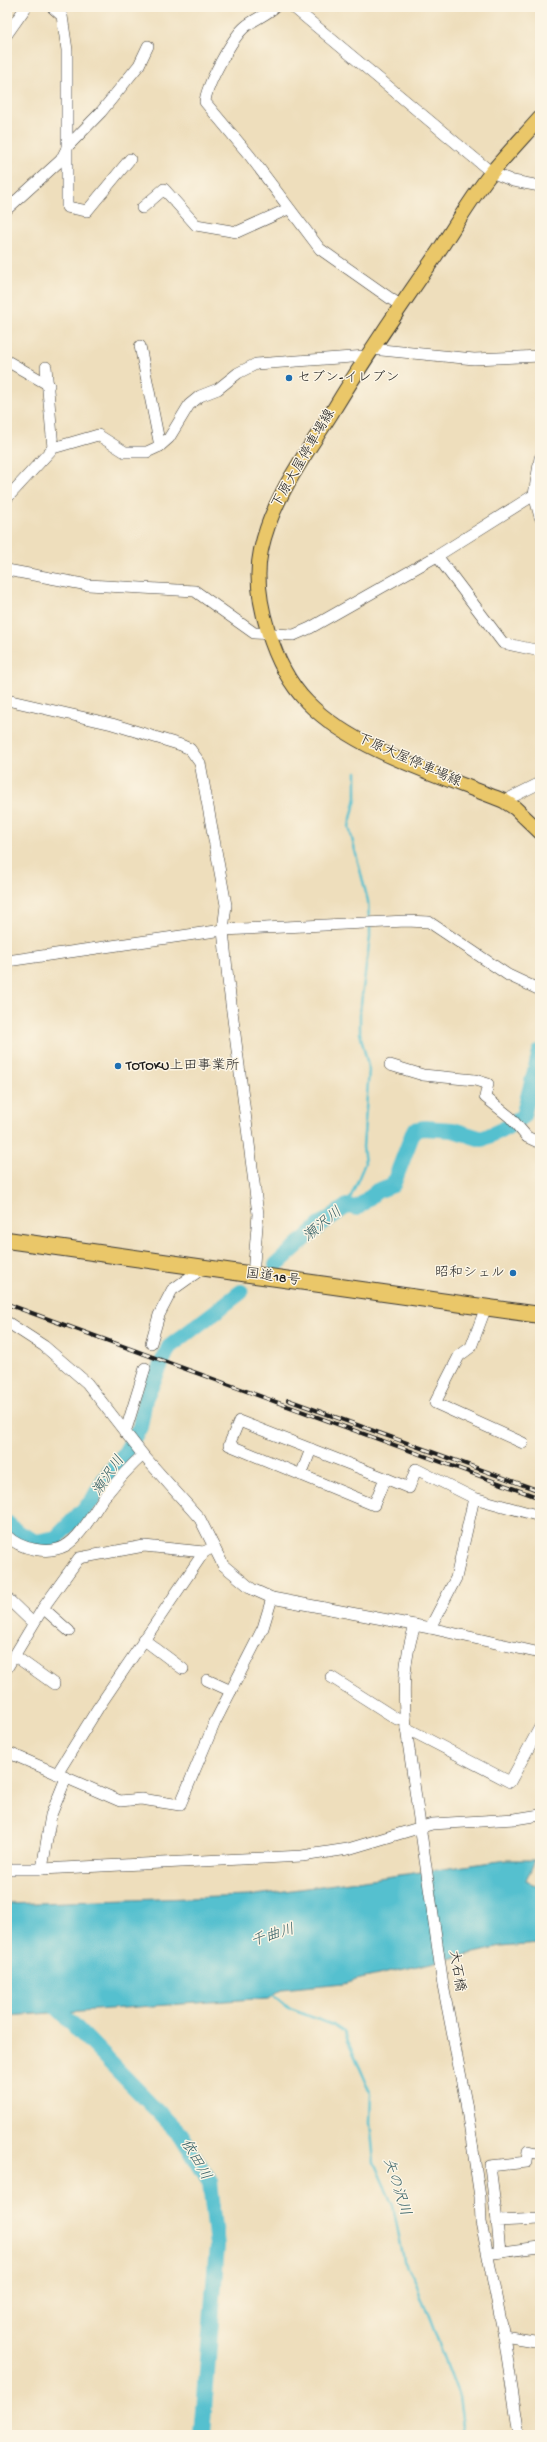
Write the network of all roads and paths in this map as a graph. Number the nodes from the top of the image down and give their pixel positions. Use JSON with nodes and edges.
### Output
{"nodes":[{"id":1,"x":26,"y":7,"type":"edge"},
{"id":2,"x":52,"y":7,"type":"edge"},
{"id":3,"x":275,"y":7,"type":"edge"},
{"id":4,"x":293,"y":7,"type":"edge"},
{"id":5,"x":7,"y":34,"type":"edge"},
{"id":6,"x":148,"y":46,"type":"dead end"},
{"id":7,"x":540,"y":118,"type":"edge"},
{"id":8,"x":68,"y":146,"type":"junction"},
{"id":9,"x":130,"y":159,"type":"dead end"},
{"id":10,"x":492,"y":172,"type":"junction"},
{"id":11,"x":540,"y":186,"type":"edge"},
{"id":12,"x":142,"y":208,"type":"dead end"},
{"id":13,"x":288,"y":208,"type":"junction"},
{"id":14,"x":7,"y":209,"type":"edge"},
{"id":15,"x":401,"y":306,"type":"junction"},
{"id":16,"x":140,"y":346,"type":"dead end"},
{"id":17,"x":369,"y":352,"type":"junction"},
{"id":18,"x":540,"y":356,"type":"edge"},
{"id":19,"x":7,"y":361,"type":"edge"},
{"id":20,"x":46,"y":367,"type":"dead end"},
{"id":21,"x":49,"y":385,"type":"junction"},
{"id":22,"x":160,"y":446,"type":"junction"},
{"id":23,"x":53,"y":448,"type":"junction"},
{"id":24,"x":540,"y":458,"type":"edge"},
{"id":25,"x":534,"y":494,"type":"junction"},
{"id":26,"x":8,"y":495,"type":"edge"},
{"id":27,"x":540,"y":517,"type":"edge"},
{"id":28,"x":437,"y":556,"type":"junction"},
{"id":29,"x":7,"y":570,"type":"edge"},
{"id":30,"x":269,"y":633,"type":"junction"},
{"id":31,"x":540,"y":651,"type":"edge"},
{"id":32,"x":7,"y":700,"type":"edge"},
{"id":33,"x":540,"y":783,"type":"edge"},
{"id":34,"x":504,"y":801,"type":"junction"},
{"id":35,"x":540,"y":832,"type":"edge"},
{"id":36,"x":223,"y":930,"type":"junction"},
{"id":37,"x":7,"y":961,"type":"edge"},
{"id":38,"x":540,"y":990,"type":"edge"},
{"id":39,"x":390,"y":1065,"type":"dead end"},
{"id":40,"x":540,"y":1143,"type":"edge"},
{"id":41,"x":7,"y":1240,"type":"edge"},
{"id":42,"x":203,"y":1268,"type":"junction"},
{"id":43,"x":253,"y":1275,"type":"junction"},
{"id":44,"x":486,"y":1307,"type":"junction"},
{"id":45,"x":540,"y":1315,"type":"edge"},
{"id":46,"x":7,"y":1322,"type":"edge"},
{"id":47,"x":152,"y":1343,"type":"dead end"},
{"id":48,"x":145,"y":1368,"type":"dead end"},
{"id":49,"x":127,"y":1435,"type":"junction"},
{"id":50,"x":523,"y":1443,"type":"dead end"},
{"id":51,"x":311,"y":1449,"type":"junction"},
{"id":52,"x":141,"y":1453,"type":"junction"},
{"id":53,"x":301,"y":1475,"type":"junction"},
{"id":54,"x":385,"y":1478,"type":"junction"},
{"id":55,"x":474,"y":1498,"type":"junction"},
{"id":56,"x":540,"y":1516,"type":"edge"},
{"id":57,"x":7,"y":1536,"type":"edge"},
{"id":58,"x":209,"y":1549,"type":"junction"},
{"id":59,"x":7,"y":1598,"type":"edge"},
{"id":60,"x":272,"y":1598,"type":"junction"},
{"id":61,"x":43,"y":1608,"type":"junction"},
{"id":62,"x":33,"y":1623,"type":"junction"},
{"id":63,"x":415,"y":1625,"type":"junction"},
{"id":64,"x":430,"y":1628,"type":"junction"},
{"id":65,"x":70,"y":1631,"type":"dead end"},
{"id":66,"x":143,"y":1640,"type":"junction"},
{"id":67,"x":540,"y":1653,"type":"edge"},
{"id":68,"x":15,"y":1656,"type":"junction"},
{"id":69,"x":7,"y":1668,"type":"edge"},
{"id":70,"x":183,"y":1669,"type":"dead end"},
{"id":71,"x":331,"y":1676,"type":"dead end"},
{"id":72,"x":207,"y":1680,"type":"dead end"},
{"id":73,"x":54,"y":1684,"type":"dead end"},
{"id":74,"x":231,"y":1691,"type":"junction"},
{"id":75,"x":405,"y":1724,"type":"junction"},
{"id":76,"x":540,"y":1727,"type":"edge"},
{"id":77,"x":7,"y":1752,"type":"edge"},
{"id":78,"x":62,"y":1776,"type":"junction"},
{"id":79,"x":540,"y":1815,"type":"edge"},
{"id":80,"x":420,"y":1827,"type":"junction"},
{"id":81,"x":7,"y":1868,"type":"edge"},
{"id":82,"x":42,"y":1869,"type":"junction"},
{"id":83,"x":540,"y":2154,"type":"edge"},
{"id":84,"x":540,"y":2219,"type":"edge"},
{"id":85,"x":497,"y":2221,"type":"junction"},
{"id":86,"x":540,"y":2247,"type":"edge"},
{"id":87,"x":494,"y":2253,"type":"junction"},
{"id":88,"x":504,"y":2336,"type":"junction"},
{"id":89,"x":540,"y":2342,"type":"edge"},
{"id":90,"x":519,"y":2435,"type":"edge"}],
"edges":[{"from":1,"to":5,"type":"street"},
{"from":2,"to":8,"type":"street"},
{"from":3,"to":13,"type":"street"},
{"from":4,"to":10,"type":"street"},
{"from":6,"to":8,"type":"street"},
{"from":7,"to":10,"type":"main road","name":"下原大屋停車場線"},
{"from":8,"to":9,"type":"street"},
{"from":8,"to":14,"type":"street"},
{"from":10,"to":11,"type":"street"},
{"from":10,"to":15,"type":"main road","name":"下原大屋停車場線"},
{"from":12,"to":13,"type":"street"},
{"from":13,"to":15,"type":"street"},
{"from":15,"to":17,"type":"main road","name":"下原大屋停車場線"},
{"from":16,"to":22,"type":"street"},
{"from":17,"to":18,"type":"street"},
{"from":17,"to":22,"type":"street"},
{"from":17,"to":30,"type":"main road","name":"下原大屋停車場線"},
{"from":19,"to":21,"type":"street"},
{"from":20,"to":21,"type":"street"},
{"from":21,"to":23,"type":"street"},
{"from":22,"to":23,"type":"street"},
{"from":23,"to":26,"type":"street"},
{"from":24,"to":25,"type":"street"},
{"from":25,"to":27,"type":"street"},
{"from":25,"to":28,"type":"street"},
{"from":28,"to":30,"type":"street"},
{"from":28,"to":31,"type":"street"},
{"from":29,"to":30,"type":"street"},
{"from":30,"to":34,"type":"main road","name":"下原大屋停車場線"},
{"from":32,"to":36,"type":"street"},
{"from":33,"to":34,"type":"street"},
{"from":34,"to":35,"type":"main road","name":"下原大屋停車場線"},
{"from":36,"to":37,"type":"street"},
{"from":36,"to":38,"type":"street"},
{"from":36,"to":43,"type":"street"},
{"from":39,"to":40,"type":"street"},
{"from":41,"to":42,"type":"highway","name":"国道18号"},
{"from":42,"to":43,"type":"highway","name":"国道18号"},
{"from":42,"to":47,"type":"street"},
{"from":43,"to":44,"type":"highway","name":"国道18号"},
{"from":44,"to":45,"type":"highway","name":"国道18号"},
{"from":44,"to":50,"type":"street"},
{"from":46,"to":49,"type":"street"},
{"from":48,"to":49,"type":"street"},
{"from":49,"to":52,"type":"street"},
{"from":51,"to":53,"type":"street"},
{"from":51,"to":53,"type":"street"},
{"from":51,"to":54,"type":"street"},
{"from":52,"to":57,"type":"street"},
{"from":52,"to":58,"type":"street"},
{"from":53,"to":54,"type":"street"},
{"from":54,"to":55,"type":"street"},
{"from":55,"to":56,"type":"street"},
{"from":55,"to":64,"type":"street"},
{"from":58,"to":60,"type":"street"},
{"from":58,"to":61,"type":"street"},
{"from":58,"to":66,"type":"street"},
{"from":59,"to":62,"type":"street"},
{"from":60,"to":63,"type":"street"},
{"from":60,"to":74,"type":"street"},
{"from":61,"to":62,"type":"street"},
{"from":61,"to":65,"type":"street"},
{"from":62,"to":68,"type":"street"},
{"from":63,"to":64,"type":"street"},
{"from":63,"to":75,"type":"street","name":"大石橋"},
{"from":64,"to":67,"type":"street"},
{"from":66,"to":70,"type":"street"},
{"from":66,"to":78,"type":"street"},
{"from":68,"to":69,"type":"street"},
{"from":68,"to":73,"type":"street"},
{"from":71,"to":75,"type":"street"},
{"from":72,"to":74,"type":"street"},
{"from":74,"to":78,"type":"street"},
{"from":75,"to":76,"type":"street"},
{"from":75,"to":80,"type":"street","name":"大石橋"},
{"from":77,"to":78,"type":"street"},
{"from":78,"to":82,"type":"street"},
{"from":79,"to":80,"type":"street"},
{"from":80,"to":82,"type":"street"},
{"from":80,"to":87,"type":"street","name":"大石橋"},
{"from":81,"to":82,"type":"street"},
{"from":83,"to":85,"type":"street"},
{"from":84,"to":85,"type":"street"},
{"from":85,"to":87,"type":"street"},
{"from":86,"to":87,"type":"street"},
{"from":87,"to":88,"type":"street"},
{"from":88,"to":89,"type":"street"},
{"from":88,"to":90,"type":"street"}]}
